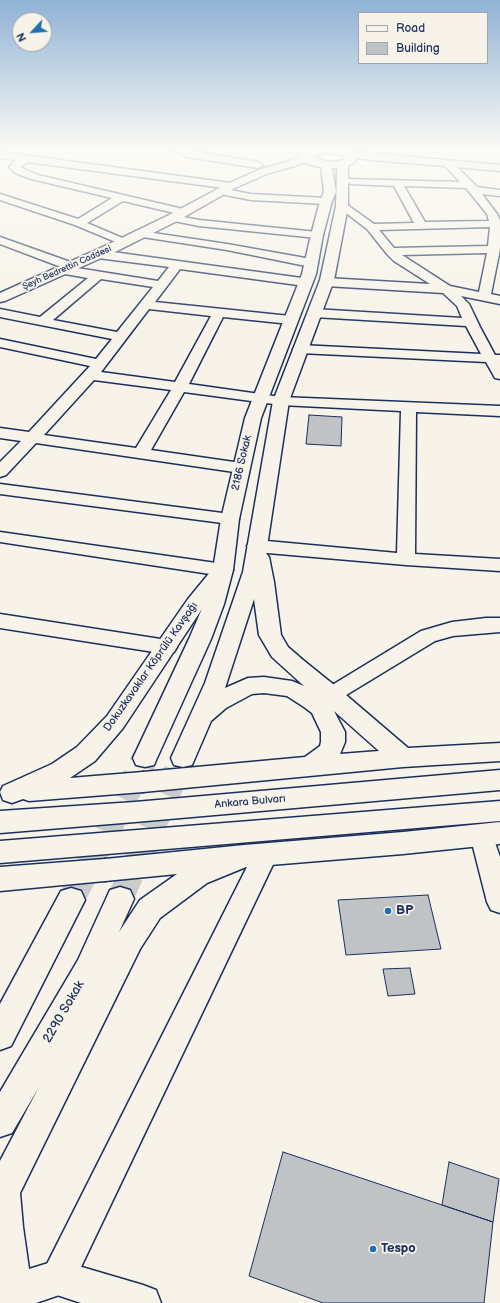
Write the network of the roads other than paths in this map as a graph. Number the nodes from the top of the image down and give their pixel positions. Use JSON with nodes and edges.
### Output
{"nodes":[{"id":1,"x":42,"y":211,"type":"edge"},
{"id":2,"x":99,"y":211,"type":"edge"},
{"id":3,"x":164,"y":211,"type":"edge"},
{"id":4,"x":186,"y":211,"type":"edge"},
{"id":5,"x":242,"y":211,"type":"edge"},
{"id":6,"x":323,"y":211,"type":"edge"},
{"id":7,"x":341,"y":211,"type":"edge"},
{"id":8,"x":349,"y":211,"type":"edge"},
{"id":9,"x":413,"y":211,"type":"edge"},
{"id":10,"x":178,"y":215,"type":"junction"},
{"id":11,"x":496,"y":218,"type":"edge"},
{"id":12,"x":79,"y":223,"type":"junction"},
{"id":13,"x":421,"y":225,"type":"junction"},
{"id":14,"x":232,"y":226,"type":"junction"},
{"id":15,"x":371,"y":227,"type":"junction"},
{"id":16,"x":140,"y":234,"type":"junction"},
{"id":17,"x":317,"y":235,"type":"junction"},
{"id":18,"x":0,"y":240,"type":"edge"},
{"id":19,"x":123,"y":242,"type":"junction"},
{"id":20,"x":224,"y":248,"type":"junction"},
{"id":21,"x":494,"y":249,"type":"junction"},
{"id":22,"x":391,"y":252,"type":"junction"},
{"id":23,"x":98,"y":254,"type":"junction"},
{"id":24,"x":311,"y":263,"type":"junction"},
{"id":25,"x":177,"y":265,"type":"junction"},
{"id":26,"x":67,"y":268,"type":"junction"},
{"id":27,"x":202,"y":269,"type":"junction"},
{"id":28,"x":99,"y":275,"type":"junction"},
{"id":29,"x":305,"y":282,"type":"junction"},
{"id":30,"x":326,"y":282,"type":"junction"},
{"id":31,"x":161,"y":285,"type":"junction"},
{"id":32,"x":446,"y":289,"type":"junction"},
{"id":33,"x":484,"y":296,"type":"junction"},
{"id":34,"x":1,"y":297,"type":"edge"},
{"id":35,"x":500,"y":300,"type":"edge"},
{"id":36,"x":147,"y":305,"type":"junction"},
{"id":37,"x":0,"y":313,"type":"edge"},
{"id":38,"x":219,"y":313,"type":"junction"},
{"id":39,"x":314,"y":313,"type":"junction"},
{"id":40,"x":44,"y":320,"type":"junction"},
{"id":41,"x":290,"y":320,"type":"junction"},
{"id":42,"x":470,"y":322,"type":"junction"},
{"id":43,"x":120,"y":337,"type":"junction"},
{"id":44,"x":6,"y":345,"type":"edge"},
{"id":45,"x":300,"y":348,"type":"junction"},
{"id":46,"x":0,"y":356,"type":"edge"},
{"id":47,"x":495,"y":359,"type":"edge"},
{"id":48,"x":95,"y":370,"type":"junction"},
{"id":49,"x":500,"y":375,"type":"edge"},
{"id":50,"x":180,"y":387,"type":"junction"},
{"id":51,"x":259,"y":398,"type":"junction"},
{"id":52,"x":281,"y":400,"type":"junction"},
{"id":53,"x":409,"y":407,"type":"junction"},
{"id":54,"x":500,"y":411,"type":"edge"},
{"id":55,"x":0,"y":433,"type":"edge"},
{"id":56,"x":30,"y":439,"type":"junction"},
{"id":57,"x":141,"y":453,"type":"junction"},
{"id":58,"x":241,"y":468,"type":"junction"},
{"id":59,"x":0,"y":472,"type":"edge"},
{"id":60,"x":0,"y":489,"type":"edge"},
{"id":61,"x":230,"y":519,"type":"junction"},
{"id":62,"x":0,"y":538,"type":"edge"},
{"id":63,"x":256,"y":546,"type":"junction"},
{"id":64,"x":406,"y":559,"type":"junction"},
{"id":65,"x":500,"y":565,"type":"edge"},
{"id":66,"x":223,"y":570,"type":"junction"},
{"id":67,"x":0,"y":621,"type":"edge"},
{"id":68,"x":500,"y":624,"type":"edge"},
{"id":69,"x":168,"y":647,"type":"junction"},
{"id":70,"x":331,"y":695,"type":"junction"},
{"id":71,"x":201,"y":717,"type":"junction"},
{"id":72,"x":500,"y":752,"type":"edge"},
{"id":73,"x":145,"y":758,"type":"tunnel mouth"},
{"id":74,"x":183,"y":758,"type":"tunnel mouth"},
{"id":75,"x":403,"y":758,"type":"junction"},
{"id":76,"x":310,"y":767,"type":"junction"},
{"id":77,"x":500,"y":780,"type":"edge"},
{"id":78,"x":6,"y":793,"type":"edge"},
{"id":79,"x":500,"y":811,"type":"edge"},
{"id":80,"x":0,"y":822,"type":"edge"},
{"id":81,"x":491,"y":834,"type":"edge"},
{"id":82,"x":0,"y":852,"type":"edge"},
{"id":83,"x":255,"y":855,"type":"junction"},
{"id":84,"x":0,"y":879,"type":"edge"},
{"id":85,"x":120,"y":899,"type":"tunnel mouth"},
{"id":86,"x":71,"y":900,"type":"tunnel mouth"},
{"id":87,"x":500,"y":902,"type":"edge"},
{"id":88,"x":0,"y":1035,"type":"edge"},
{"id":89,"x":0,"y":1121,"type":"edge"},
{"id":90,"x":2,"y":1192,"type":"edge"},
{"id":91,"x":58,"y":1278,"type":"junction"},
{"id":92,"x":4,"y":1280,"type":"edge"},
{"id":93,"x":143,"y":1303,"type":"edge"}],
"edges":[{"from":1,"to":12,"type":"street"},
{"from":2,"to":12,"type":"street"},
{"from":3,"to":10,"type":"street"},
{"from":4,"to":10,"type":"main road","name":"Şeyh Bedrettin Caddesi"},
{"from":5,"to":14,"type":"street"},
{"from":6,"to":17,"type":"main road","name":"2186 Sokak"},
{"from":7,"to":30,"type":"main road"},
{"from":8,"to":15,"type":"street"},
{"from":9,"to":13,"type":"street"},
{"from":10,"to":14,"type":"street"},
{"from":10,"to":16,"type":"main road","name":"Şeyh Bedrettin Caddesi"},
{"from":11,"to":13,"type":"street"},
{"from":11,"to":21,"type":"street"},
{"from":12,"to":19,"type":"street"},
{"from":13,"to":15,"type":"street"},
{"from":14,"to":17,"type":"street"},
{"from":14,"to":20,"type":"street"},
{"from":15,"to":22,"type":"street"},
{"from":16,"to":19,"type":"main road","name":"Şeyh Bedrettin Caddesi"},
{"from":16,"to":20,"type":"street"},
{"from":17,"to":24,"type":"main road","name":"2186 Sokak"},
{"from":18,"to":26,"type":"street"},
{"from":19,"to":23,"type":"main road","name":"Şeyh Bedrettin Caddesi"},
{"from":20,"to":24,"type":"street"},
{"from":20,"to":27,"type":"street"},
{"from":21,"to":22,"type":"street"},
{"from":21,"to":33,"type":"street"},
{"from":22,"to":32,"type":"street"},
{"from":23,"to":25,"type":"street"},
{"from":23,"to":26,"type":"main road","name":"Şeyh Bedrettin Caddesi"},
{"from":24,"to":29,"type":"main road","name":"2186 Sokak"},
{"from":25,"to":27,"type":"street"},
{"from":25,"to":31,"type":"street"},
{"from":26,"to":28,"type":"street"},
{"from":26,"to":34,"type":"main road","name":"Şeyh Bedrettin Caddesi"},
{"from":27,"to":29,"type":"street"},
{"from":28,"to":31,"type":"street"},
{"from":28,"to":40,"type":"street"},
{"from":29,"to":41,"type":"main road","name":"2186 Sokak"},
{"from":30,"to":32,"type":"street"},
{"from":30,"to":39,"type":"main road"},
{"from":31,"to":36,"type":"street"},
{"from":32,"to":33,"type":"street"},
{"from":32,"to":42,"type":"street"},
{"from":33,"to":35,"type":"street"},
{"from":36,"to":38,"type":"street"},
{"from":36,"to":43,"type":"street"},
{"from":37,"to":40,"type":"street"},
{"from":38,"to":41,"type":"street"},
{"from":38,"to":50,"type":"street"},
{"from":39,"to":42,"type":"street"},
{"from":39,"to":45,"type":"main road"},
{"from":40,"to":43,"type":"street"},
{"from":41,"to":51,"type":"main road","name":"2186 Sokak"},
{"from":42,"to":47,"type":"street"},
{"from":43,"to":48,"type":"street"},
{"from":44,"to":46,"type":"street"},
{"from":44,"to":48,"type":"street"},
{"from":45,"to":47,"type":"street"},
{"from":45,"to":52,"type":"main road"},
{"from":47,"to":49,"type":"street"},
{"from":48,"to":50,"type":"street"},
{"from":48,"to":56,"type":"street"},
{"from":50,"to":51,"type":"street"},
{"from":50,"to":57,"type":"street"},
{"from":51,"to":52,"type":"street"},
{"from":51,"to":58,"type":"main road","name":"2186 Sokak"},
{"from":52,"to":53,"type":"street"},
{"from":52,"to":63,"type":"main road"},
{"from":53,"to":54,"type":"street"},
{"from":53,"to":64,"type":"street"},
{"from":55,"to":56,"type":"street"},
{"from":56,"to":57,"type":"street"},
{"from":56,"to":59,"type":"street"},
{"from":57,"to":58,"type":"street"},
{"from":58,"to":61,"type":"main road","name":"2186 Sokak"},
{"from":60,"to":61,"type":"street"},
{"from":61,"to":66,"type":"main road","name":"2186 Sokak"},
{"from":62,"to":66,"type":"street"},
{"from":63,"to":64,"type":"street"},
{"from":63,"to":70,"type":"main road"},
{"from":63,"to":71,"type":"main road"},
{"from":64,"to":65,"type":"street"},
{"from":66,"to":69,"type":"main road","name":"Dokuzkavaklar Köprülü Kavşağı"},
{"from":66,"to":73,"type":"main road","name":"2186 Sokak"},
{"from":67,"to":69,"type":"street"},
{"from":68,"to":70,"type":"street"},
{"from":69,"to":78,"type":"main road","name":"Dokuzkavaklar Köprülü Kavşağı"},
{"from":70,"to":75,"type":"main road"},
{"from":71,"to":74,"type":"main road"},
{"from":71,"to":76,"type":"main road"},
{"from":72,"to":75,"type":"main road"},
{"from":75,"to":76,"type":"main road"},
{"from":76,"to":78,"type":"main road"},
{"from":77,"to":80,"type":"main road","name":"Ankara Bulvarı"},
{"from":79,"to":82,"type":"main road"},
{"from":81,"to":83,"type":"main road"},
{"from":81,"to":87,"type":"street"},
{"from":83,"to":84,"type":"main road"},
{"from":83,"to":90,"type":"main road"},
{"from":83,"to":91,"type":"street"},
{"from":85,"to":89,"type":"main road","name":"2290 Sokak"},
{"from":86,"to":88,"type":"main road"},
{"from":90,"to":92,"type":"main road"},
{"from":91,"to":92,"type":"main road"},
{"from":91,"to":93,"type":"main road"}]}
